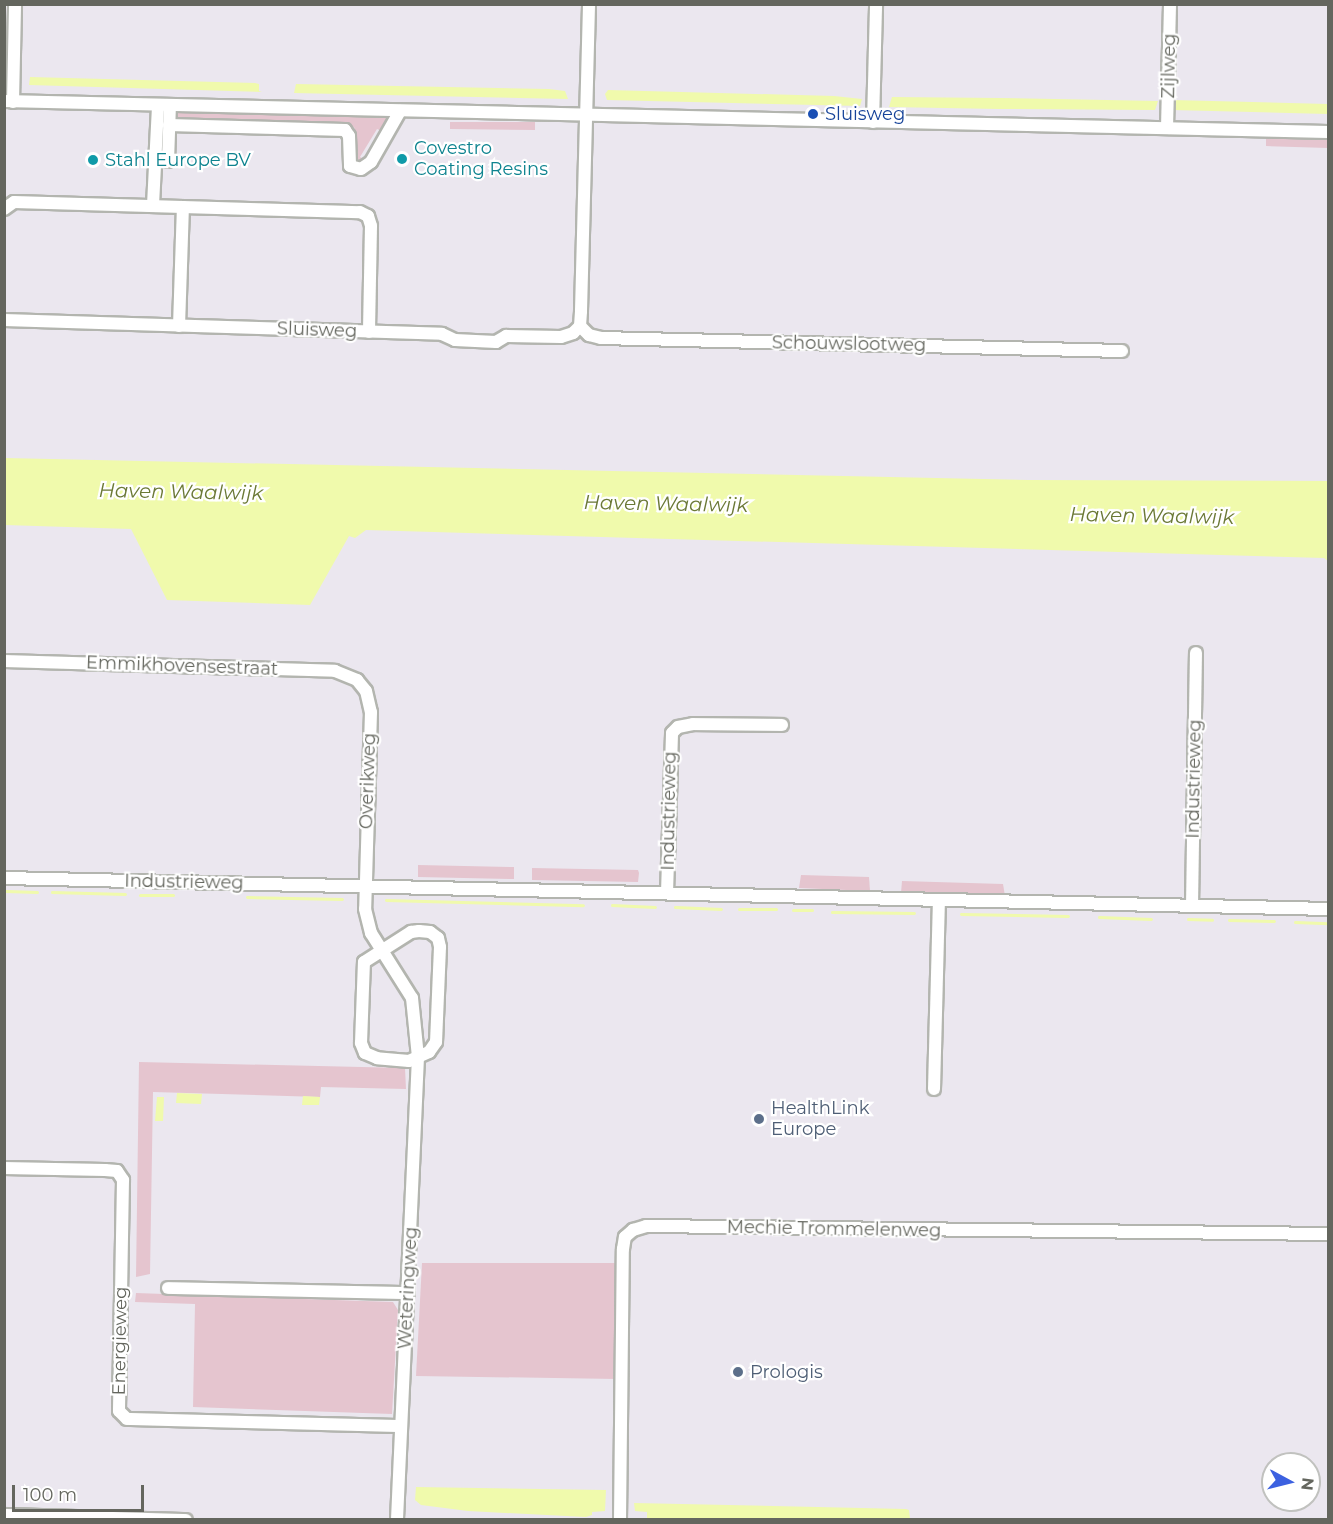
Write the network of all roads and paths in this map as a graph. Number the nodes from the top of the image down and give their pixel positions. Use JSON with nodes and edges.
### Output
{"nodes":[{"id":1,"x":15,"y":4,"type":"edge"},
{"id":2,"x":589,"y":4,"type":"edge"},
{"id":3,"x":876,"y":4,"type":"edge"},
{"id":4,"x":1170,"y":4,"type":"edge"},
{"id":5,"x":9,"y":101,"type":"edge"},
{"id":6,"x":164,"y":105,"type":"junction"},
{"id":7,"x":400,"y":111,"type":"junction"},
{"id":8,"x":586,"y":115,"type":"junction"},
{"id":9,"x":873,"y":122,"type":"junction"},
{"id":10,"x":169,"y":125,"type":"junction"},
{"id":11,"x":1167,"y":128,"type":"junction"},
{"id":12,"x":1329,"y":132,"type":"edge"},
{"id":13,"x":168,"y":161,"type":"dead end"},
{"id":14,"x":153,"y":205,"type":"junction"},
{"id":15,"x":183,"y":207,"type":"junction"},
{"id":16,"x":4,"y":209,"type":"edge"},
{"id":17,"x":4,"y":320,"type":"edge"},
{"id":18,"x":179,"y":326,"type":"junction"},
{"id":19,"x":580,"y":326,"type":"junction"},
{"id":20,"x":369,"y":332,"type":"junction"},
{"id":21,"x":1122,"y":351,"type":"dead end"},
{"id":22,"x":1196,"y":652,"type":"dead end"},
{"id":23,"x":4,"y":661,"type":"edge"},
{"id":24,"x":357,"y":680,"type":"joint"},
{"id":25,"x":782,"y":725,"type":"dead end"},
{"id":26,"x":4,"y":878,"type":"edge"},
{"id":27,"x":364,"y":886,"type":"junction"},
{"id":28,"x":668,"y":893,"type":"junction"},
{"id":29,"x":939,"y":900,"type":"junction"},
{"id":30,"x":1192,"y":906,"type":"junction"},
{"id":31,"x":1329,"y":909,"type":"edge"},
{"id":32,"x":381,"y":950,"type":"junction"},
{"id":33,"x":418,"y":1057,"type":"junction"},
{"id":34,"x":934,"y":1089,"type":"dead end"},
{"id":35,"x":4,"y":1168,"type":"edge"},
{"id":36,"x":1329,"y":1234,"type":"edge"},
{"id":37,"x":168,"y":1288,"type":"dead end"},
{"id":38,"x":408,"y":1293,"type":"junction"},
{"id":39,"x":401,"y":1426,"type":"junction"},
{"id":40,"x":4,"y":1515,"type":"edge"},
{"id":41,"x":186,"y":1520,"type":"edge"},
{"id":42,"x":397,"y":1520,"type":"edge"},
{"id":43,"x":620,"y":1520,"type":"edge"}],
"edges":[{"from":1,"to":5,"type":"street"},
{"from":2,"to":8,"type":"street"},
{"from":3,"to":9,"type":"street"},
{"from":4,"to":11,"type":"street","name":"Zijlweg"},
{"from":5,"to":6,"type":"street"},
{"from":6,"to":7,"type":"street"},
{"from":6,"to":10,"type":"street"},
{"from":6,"to":14,"type":"street"},
{"from":7,"to":8,"type":"street"},
{"from":7,"to":10,"type":"street"},
{"from":8,"to":9,"type":"street"},
{"from":8,"to":19,"type":"street"},
{"from":9,"to":11,"type":"street"},
{"from":10,"to":13,"type":"street"},
{"from":11,"to":12,"type":"street"},
{"from":14,"to":15,"type":"street","name":"Sluisweg"},
{"from":14,"to":16,"type":"street","name":"Sluisweg"},
{"from":15,"to":18,"type":"street"},
{"from":15,"to":20,"type":"street","name":"Sluisweg"},
{"from":17,"to":18,"type":"street","name":"Sluisweg"},
{"from":18,"to":20,"type":"street","name":"Sluisweg"},
{"from":19,"to":20,"type":"street"},
{"from":19,"to":21,"type":"street","name":"Schouwslootweg"},
{"from":22,"to":30,"type":"street","name":"Industrieweg"},
{"from":23,"to":24,"type":"street","name":"Emmikhovensestraat"},
{"from":24,"to":27,"type":"street","name":"Overikweg"},
{"from":25,"to":28,"type":"street","name":"Industrieweg"},
{"from":26,"to":27,"type":"street","name":"Industrieweg"},
{"from":27,"to":28,"type":"street","name":"Industrieweg"},
{"from":27,"to":32,"type":"street"},
{"from":28,"to":29,"type":"street","name":"Industrieweg"},
{"from":29,"to":30,"type":"street","name":"Industrieweg"},
{"from":29,"to":34,"type":"street"},
{"from":30,"to":31,"type":"street","name":"Industrieweg"},
{"from":32,"to":33,"type":"street"},
{"from":32,"to":33,"type":"street"},
{"from":32,"to":33,"type":"street"},
{"from":33,"to":38,"type":"street","name":"Weteringweg"},
{"from":35,"to":39,"type":"street","name":"Energieweg"},
{"from":36,"to":43,"type":"street","name":"Mechie Trommelenweg"},
{"from":37,"to":38,"type":"street"},
{"from":38,"to":39,"type":"street","name":"Weteringweg"},
{"from":39,"to":42,"type":"street","name":"Weteringweg"},
{"from":40,"to":41,"type":"street"}]}
